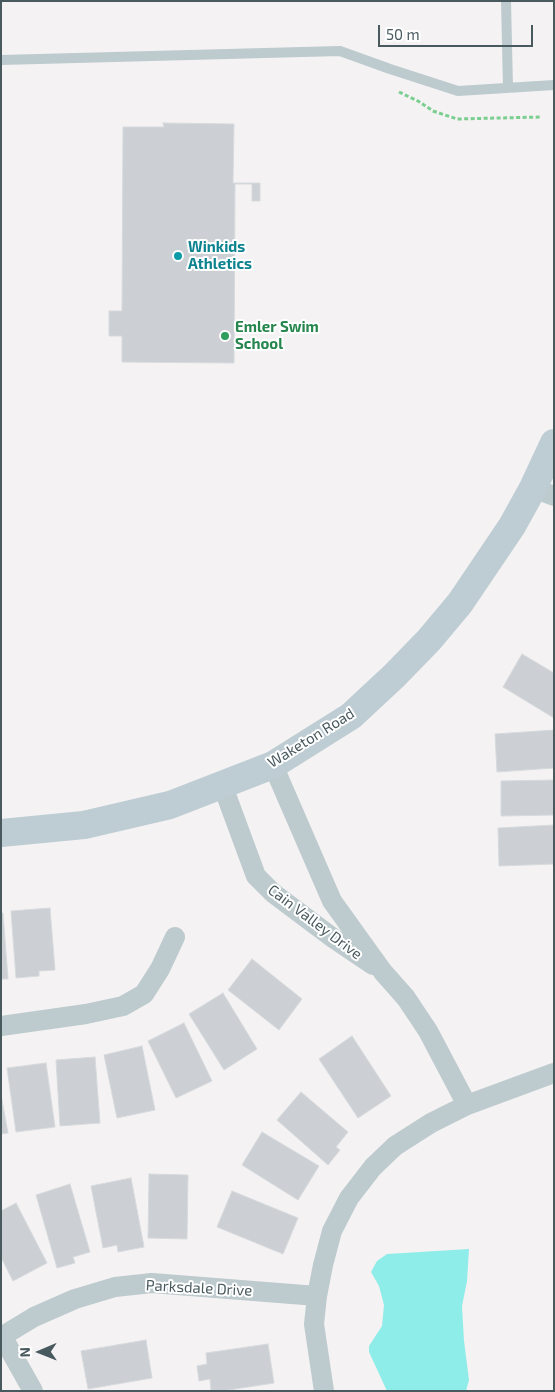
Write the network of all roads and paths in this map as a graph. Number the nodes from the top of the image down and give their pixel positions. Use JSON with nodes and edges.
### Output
{"nodes":[{"id":1,"x":506,"y":1,"type":"edge"},
{"id":2,"x":1,"y":60,"type":"edge"},
{"id":3,"x":554,"y":86,"type":"edge"},
{"id":4,"x":508,"y":88,"type":"junction"},
{"id":5,"x":399,"y":92,"type":"dead end"},
{"id":6,"x":541,"y":118,"type":"dead end"},
{"id":7,"x":554,"y":444,"type":"edge"},
{"id":8,"x":544,"y":492,"type":"edge"},
{"id":9,"x":273,"y":765,"type":"junction"},
{"id":10,"x":222,"y":784,"type":"junction"},
{"id":11,"x":1,"y":833,"type":"edge"},
{"id":12,"x":175,"y":936,"type":"dead end"},
{"id":13,"x":383,"y":972,"type":"junction"},
{"id":14,"x":1,"y":1026,"type":"edge"},
{"id":15,"x":554,"y":1074,"type":"edge"},
{"id":16,"x":467,"y":1105,"type":"junction"},
{"id":17,"x":317,"y":1296,"type":"junction"},
{"id":18,"x":2,"y":1336,"type":"edge"},
{"id":19,"x":33,"y":1391,"type":"edge"},
{"id":20,"x":324,"y":1391,"type":"edge"}],
"edges":[{"from":1,"to":4,"type":"lane"},
{"from":2,"to":4,"type":"lane"},
{"from":3,"to":4,"type":"lane"},
{"from":5,"to":6,"type":"path"},
{"from":7,"to":8,"type":"street","name":"Waketon Road"},
{"from":8,"to":9,"type":"street","name":"Waketon Road"},
{"from":9,"to":10,"type":"street","name":"Waketon Road"},
{"from":9,"to":13,"type":"street","name":"Cain Valley Drive"},
{"from":10,"to":11,"type":"street","name":"Waketon Road"},
{"from":10,"to":13,"type":"street","name":"Cain Valley Drive"},
{"from":12,"to":14,"type":"street"},
{"from":13,"to":16,"type":"street","name":"Cain Valley Drive"},
{"from":15,"to":16,"type":"street"},
{"from":16,"to":17,"type":"street"},
{"from":17,"to":18,"type":"street","name":"Parksdale Drive"},
{"from":17,"to":20,"type":"street"},
{"from":18,"to":19,"type":"street"}]}
